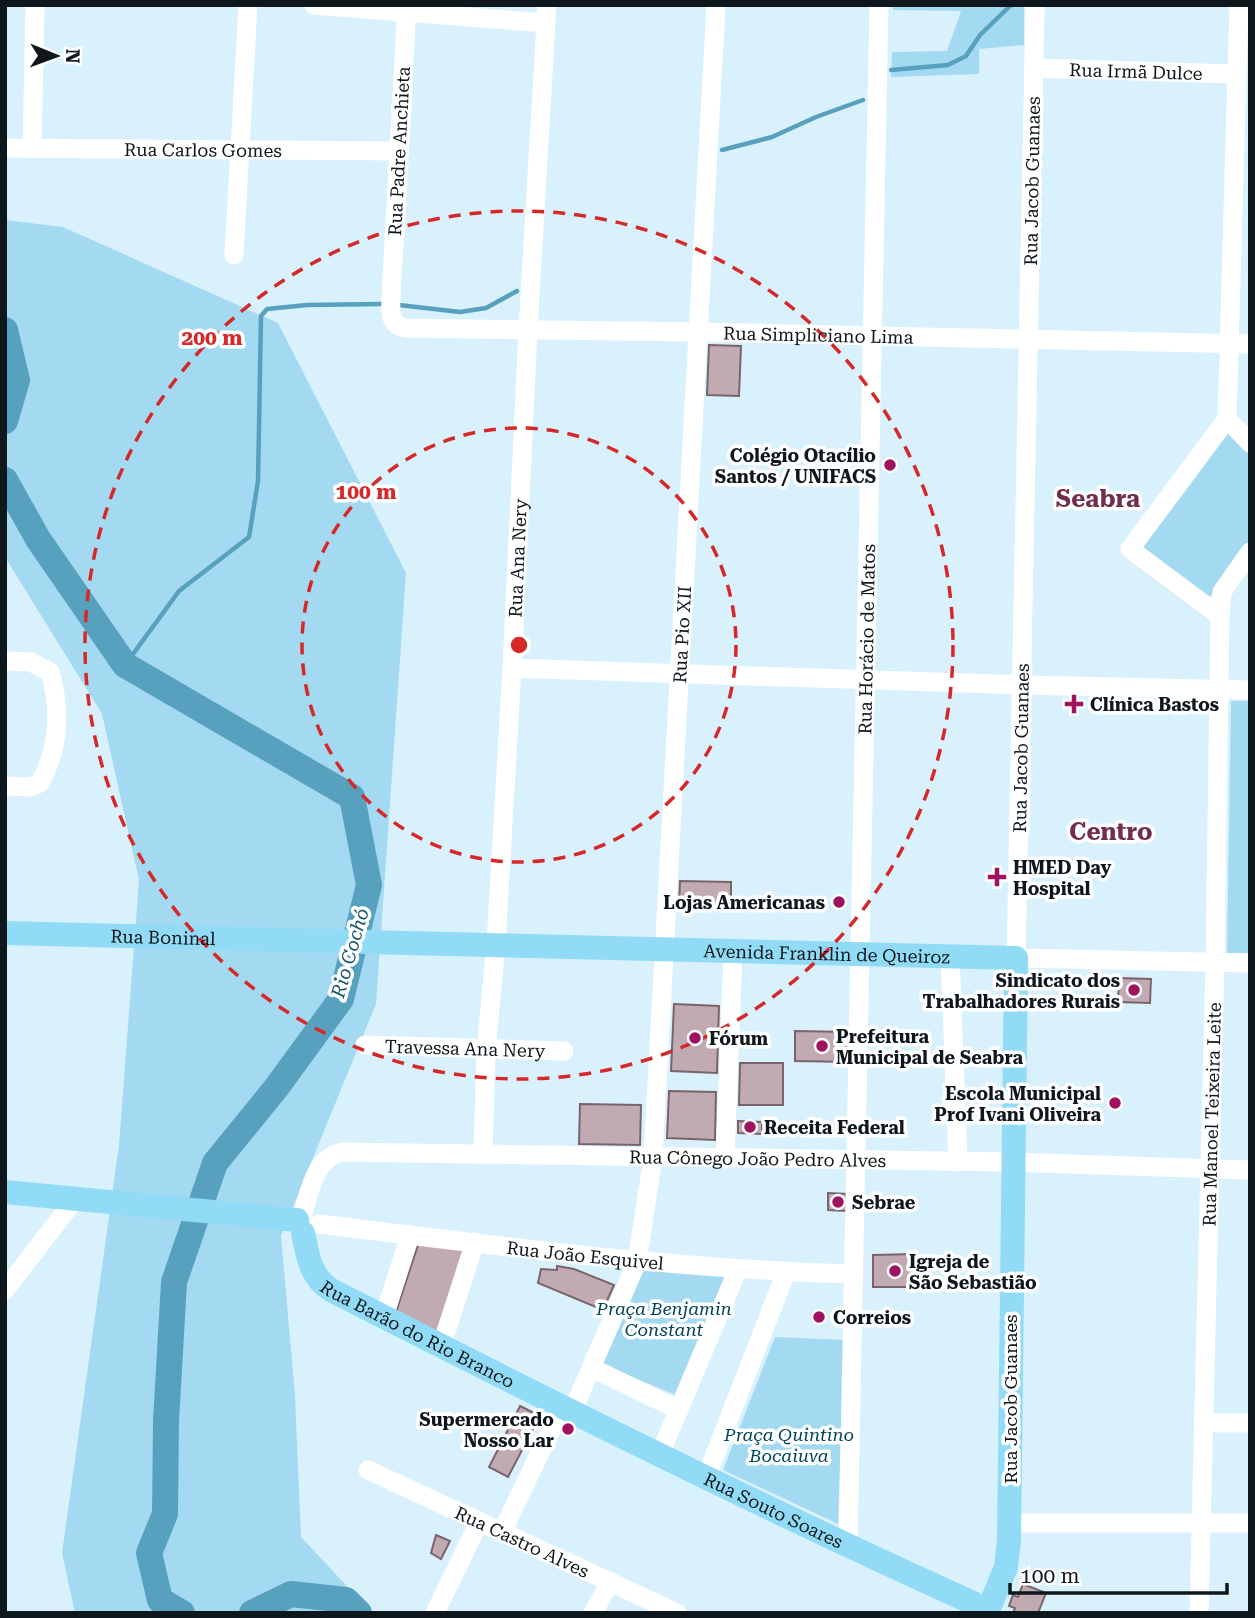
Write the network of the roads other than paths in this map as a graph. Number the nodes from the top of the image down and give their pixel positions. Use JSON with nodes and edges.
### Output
{"nodes":[{"id":1,"x":35,"y":5,"type":"edge"},
{"id":2,"x":248,"y":5,"type":"edge"},
{"id":3,"x":314,"y":5,"type":"edge"},
{"id":4,"x":716,"y":5,"type":"edge"},
{"id":5,"x":879,"y":5,"type":"edge"},
{"id":6,"x":1035,"y":5,"type":"edge"},
{"id":7,"x":1239,"y":5,"type":"edge"},
{"id":8,"x":407,"y":9,"type":"edge"},
{"id":9,"x":546,"y":14,"type":"edge"},
{"id":10,"x":1034,"y":68,"type":"junction"},
{"id":11,"x":1237,"y":75,"type":"junction"},
{"id":12,"x":1243,"y":106,"type":"edge"},
{"id":13,"x":5,"y":148,"type":"edge"},
{"id":14,"x":32,"y":148,"type":"junction"},
{"id":15,"x":240,"y":150,"type":"junction"},
{"id":16,"x":399,"y":151,"type":"junction"},
{"id":17,"x":1241,"y":221,"type":"edge"},
{"id":18,"x":234,"y":255,"type":"dead end"},
{"id":19,"x":391,"y":319,"type":"joint"},
{"id":20,"x":528,"y":330,"type":"junction"},
{"id":21,"x":696,"y":332,"type":"junction"},
{"id":22,"x":872,"y":337,"type":"junction"},
{"id":23,"x":1028,"y":340,"type":"junction"},
{"id":24,"x":1240,"y":344,"type":"edge"},
{"id":25,"x":1227,"y":419,"type":"junction"},
{"id":26,"x":1250,"y":443,"type":"edge"},
{"id":27,"x":1250,"y":552,"type":"edge"},
{"id":28,"x":1220,"y":616,"type":"junction"},
{"id":29,"x":5,"y":661,"type":"edge"},
{"id":30,"x":512,"y":668,"type":"junction"},
{"id":31,"x":679,"y":674,"type":"junction"},
{"id":32,"x":866,"y":680,"type":"junction"},
{"id":33,"x":1022,"y":685,"type":"junction"},
{"id":34,"x":1220,"y":689,"type":"junction"},
{"id":35,"x":1250,"y":690,"type":"edge"},
{"id":36,"x":5,"y":786,"type":"edge"},
{"id":37,"x":5,"y":933,"type":"edge"},
{"id":38,"x":407,"y":942,"type":"joint"},
{"id":39,"x":496,"y":944,"type":"junction"},
{"id":40,"x":663,"y":950,"type":"junction"},
{"id":41,"x":733,"y":952,"type":"junction"},
{"id":42,"x":862,"y":954,"type":"junction"},
{"id":43,"x":950,"y":956,"type":"junction"},
{"id":44,"x":1016,"y":958,"type":"junction"},
{"id":45,"x":1215,"y":962,"type":"junction"},
{"id":46,"x":1250,"y":963,"type":"edge"},
{"id":47,"x":365,"y":1045,"type":"dead end"},
{"id":48,"x":486,"y":1050,"type":"junction"},
{"id":49,"x":564,"y":1051,"type":"dead end"},
{"id":50,"x":483,"y":1154,"type":"junction"},
{"id":51,"x":653,"y":1157,"type":"junction"},
{"id":52,"x":725,"y":1159,"type":"junction"},
{"id":53,"x":857,"y":1161,"type":"junction"},
{"id":54,"x":958,"y":1162,"type":"junction"},
{"id":55,"x":1012,"y":1163,"type":"junction"},
{"id":56,"x":1209,"y":1168,"type":"junction"},
{"id":57,"x":1250,"y":1170,"type":"edge"},
{"id":58,"x":5,"y":1192,"type":"edge"},
{"id":59,"x":82,"y":1199,"type":"junction"},
{"id":60,"x":300,"y":1222,"type":"junction"},
{"id":61,"x":410,"y":1235,"type":"junction"},
{"id":62,"x":475,"y":1242,"type":"junction"},
{"id":63,"x":637,"y":1262,"type":"junction"},
{"id":64,"x":738,"y":1269,"type":"junction"},
{"id":65,"x":786,"y":1272,"type":"junction"},
{"id":66,"x":853,"y":1274,"type":"junction"},
{"id":67,"x":5,"y":1290,"type":"edge"},
{"id":68,"x":384,"y":1317,"type":"junction"},
{"id":69,"x":441,"y":1347,"type":"junction"},
{"id":70,"x":592,"y":1368,"type":"junction"},
{"id":71,"x":567,"y":1409,"type":"junction"},
{"id":72,"x":679,"y":1410,"type":"junction"},
{"id":73,"x":1204,"y":1423,"type":"junction"},
{"id":74,"x":1250,"y":1423,"type":"edge"},
{"id":75,"x":660,"y":1454,"type":"junction"},
{"id":76,"x":368,"y":1470,"type":"dead end"},
{"id":77,"x":706,"y":1478,"type":"junction"},
{"id":78,"x":479,"y":1522,"type":"junction"},
{"id":79,"x":1009,"y":1523,"type":"junction"},
{"id":80,"x":1250,"y":1523,"type":"edge"},
{"id":81,"x":1200,"y":1524,"type":"junction"},
{"id":82,"x":502,"y":1532,"type":"junction"},
{"id":83,"x":848,"y":1547,"type":"junction"},
{"id":84,"x":610,"y":1582,"type":"junction"},
{"id":85,"x":982,"y":1609,"type":"edge"},
{"id":86,"x":435,"y":1613,"type":"edge"},
{"id":87,"x":593,"y":1613,"type":"edge"},
{"id":88,"x":677,"y":1613,"type":"edge"},
{"id":89,"x":1199,"y":1613,"type":"edge"}],
"edges":[{"from":1,"to":14,"type":"street"},
{"from":2,"to":15,"type":"street"},
{"from":3,"to":8,"type":"street"},
{"from":4,"to":21,"type":"street","name":"Rua Pio XII"},
{"from":5,"to":22,"type":"street","name":"Rua Horácio de Matos"},
{"from":6,"to":10,"type":"street","name":"Rua Jacob Guanaes"},
{"from":7,"to":11,"type":"street"},
{"from":8,"to":9,"type":"street"},
{"from":8,"to":16,"type":"street","name":"Rua Padre Anchieta"},
{"from":9,"to":20,"type":"street","name":"Rua Ana Nery"},
{"from":10,"to":11,"type":"street","name":"Rua Irmã Dulce"},
{"from":10,"to":23,"type":"street","name":"Rua Jacob Guanaes"},
{"from":11,"to":12,"type":"street"},
{"from":12,"to":17,"type":"street"},
{"from":13,"to":14,"type":"street","name":"Rua Carlos Gomes"},
{"from":14,"to":15,"type":"street","name":"Rua Carlos Gomes"},
{"from":15,"to":16,"type":"street","name":"Rua Carlos Gomes"},
{"from":15,"to":18,"type":"street"},
{"from":16,"to":19,"type":"street","name":"Rua Padre Anchieta"},
{"from":17,"to":24,"type":"street"},
{"from":19,"to":20,"type":"street","name":"Rua Simpliciano Lima"},
{"from":20,"to":21,"type":"street","name":"Rua Simpliciano Lima"},
{"from":20,"to":30,"type":"street","name":"Rua Ana Nery"},
{"from":21,"to":22,"type":"street","name":"Rua Simpliciano Lima"},
{"from":21,"to":31,"type":"street","name":"Rua Pio XII"},
{"from":22,"to":23,"type":"street","name":"Rua Simpliciano Lima"},
{"from":22,"to":32,"type":"street","name":"Rua Horácio de Matos"},
{"from":23,"to":24,"type":"street","name":"Rua Simpliciano Lima"},
{"from":23,"to":33,"type":"street","name":"Rua Jacob Guanaes"},
{"from":24,"to":25,"type":"street"},
{"from":25,"to":26,"type":"street"},
{"from":25,"to":28,"type":"street"},
{"from":27,"to":28,"type":"street","name":"Rua Manoel Teixeira Leite"},
{"from":28,"to":34,"type":"street","name":"Rua Manoel Teixeira Leite"},
{"from":29,"to":36,"type":"street"},
{"from":30,"to":31,"type":"street"},
{"from":30,"to":39,"type":"street","name":"Rua Ana Nery"},
{"from":31,"to":32,"type":"street"},
{"from":31,"to":40,"type":"street","name":"Rua Pio XII"},
{"from":32,"to":33,"type":"street"},
{"from":32,"to":42,"type":"street","name":"Rua Horácio de Matos"},
{"from":33,"to":34,"type":"street"},
{"from":33,"to":44,"type":"street","name":"Rua Jacob Guanaes"},
{"from":34,"to":35,"type":"street"},
{"from":34,"to":45,"type":"street","name":"Rua Manoel Teixeira Leite"},
{"from":37,"to":38,"type":"main road","name":"Rua Boninal"},
{"from":38,"to":39,"type":"main road","name":"Avenida Franklin de Queiroz"},
{"from":39,"to":40,"type":"main road","name":"Avenida Franklin de Queiroz"},
{"from":39,"to":48,"type":"street","name":"Rua Ana Nery"},
{"from":40,"to":41,"type":"main road","name":"Avenida Franklin de Queiroz"},
{"from":40,"to":51,"type":"street","name":"Rua Pio XII"},
{"from":41,"to":42,"type":"main road","name":"Avenida Franklin de Queiroz"},
{"from":41,"to":52,"type":"street"},
{"from":42,"to":43,"type":"main road","name":"Avenida Franklin de Queiroz"},
{"from":42,"to":53,"type":"street","name":"Rua Horácio de Matos"},
{"from":43,"to":44,"type":"main road","name":"Avenida Franklin de Queiroz"},
{"from":43,"to":54,"type":"street"},
{"from":44,"to":45,"type":"street","name":"Avenida Franklin de Queiroz"},
{"from":44,"to":55,"type":"main road","name":"Rua Jacob Guanaes"},
{"from":45,"to":46,"type":"street","name":"Avenida Franklin de Queiroz"},
{"from":45,"to":56,"type":"street","name":"Rua Manoel Teixeira Leite"},
{"from":47,"to":48,"type":"street","name":"Travessa Ana Nery"},
{"from":48,"to":49,"type":"street","name":"Travessa Ana Nery"},
{"from":48,"to":50,"type":"street","name":"Rua Ana Nery"},
{"from":50,"to":51,"type":"street","name":"Rua Cônego João Pedro Alves"},
{"from":50,"to":60,"type":"street","name":"Rua Cônego João Pedro Alves"},
{"from":51,"to":52,"type":"street","name":"Rua Cônego João Pedro Alves"},
{"from":51,"to":63,"type":"street","name":"Rua Pio XII"},
{"from":52,"to":53,"type":"street","name":"Rua Cônego João Pedro Alves"},
{"from":53,"to":54,"type":"street","name":"Rua Cônego João Pedro Alves"},
{"from":53,"to":66,"type":"street","name":"Rua Horácio de Matos"},
{"from":54,"to":55,"type":"street","name":"Rua Cônego João Pedro Alves"},
{"from":55,"to":56,"type":"street","name":"Rua Cônego João Pedro Alves"},
{"from":55,"to":79,"type":"main road","name":"Rua Jacob Guanaes"},
{"from":56,"to":57,"type":"street","name":"Rua Cônego João Pedro Alves"},
{"from":56,"to":73,"type":"street","name":"Rua Manoel Teixeira Leite"},
{"from":58,"to":59,"type":"main road"},
{"from":59,"to":60,"type":"main road"},
{"from":59,"to":67,"type":"street"},
{"from":60,"to":61,"type":"street","name":"Rua João Esquivel"},
{"from":60,"to":68,"type":"main road","name":"Rua Barão do Rio Branco"},
{"from":61,"to":62,"type":"street","name":"Rua João Esquivel"},
{"from":61,"to":68,"type":"street"},
{"from":62,"to":63,"type":"street","name":"Rua João Esquivel"},
{"from":62,"to":69,"type":"street"},
{"from":63,"to":64,"type":"street","name":"Rua João Esquivel"},
{"from":63,"to":70,"type":"street"},
{"from":64,"to":65,"type":"street","name":"Rua João Esquivel"},
{"from":64,"to":72,"type":"street"},
{"from":65,"to":66,"type":"street","name":"Rua João Esquivel"},
{"from":65,"to":77,"type":"street"},
{"from":66,"to":83,"type":"street"},
{"from":68,"to":69,"type":"main road","name":"Rua Barão do Rio Branco"},
{"from":69,"to":71,"type":"main road","name":"Rua Barão do Rio Branco"},
{"from":70,"to":71,"type":"street"},
{"from":70,"to":72,"type":"street"},
{"from":71,"to":75,"type":"main road","name":"Rua Souto Soares"},
{"from":71,"to":82,"type":"street"},
{"from":72,"to":75,"type":"street"},
{"from":73,"to":74,"type":"street"},
{"from":73,"to":81,"type":"street","name":"Rua Manoel Teixeira Leite"},
{"from":75,"to":77,"type":"main road","name":"Rua Souto Soares"},
{"from":76,"to":78,"type":"street","name":"Rua Castro Alves"},
{"from":77,"to":83,"type":"main road","name":"Rua Souto Soares"},
{"from":78,"to":82,"type":"street","name":"Rua Castro Alves"},
{"from":78,"to":86,"type":"street"},
{"from":79,"to":81,"type":"street"},
{"from":79,"to":85,"type":"main road","name":"Rua Jacob Guanaes"},
{"from":80,"to":81,"type":"street"},
{"from":81,"to":89,"type":"street","name":"Rua Manoel Teixeira Leite"},
{"from":82,"to":84,"type":"street","name":"Rua Castro Alves"},
{"from":83,"to":85,"type":"main road","name":"Rua Souto Soares"},
{"from":84,"to":87,"type":"street"},
{"from":84,"to":88,"type":"street","name":"Rua Castro Alves"}]}
